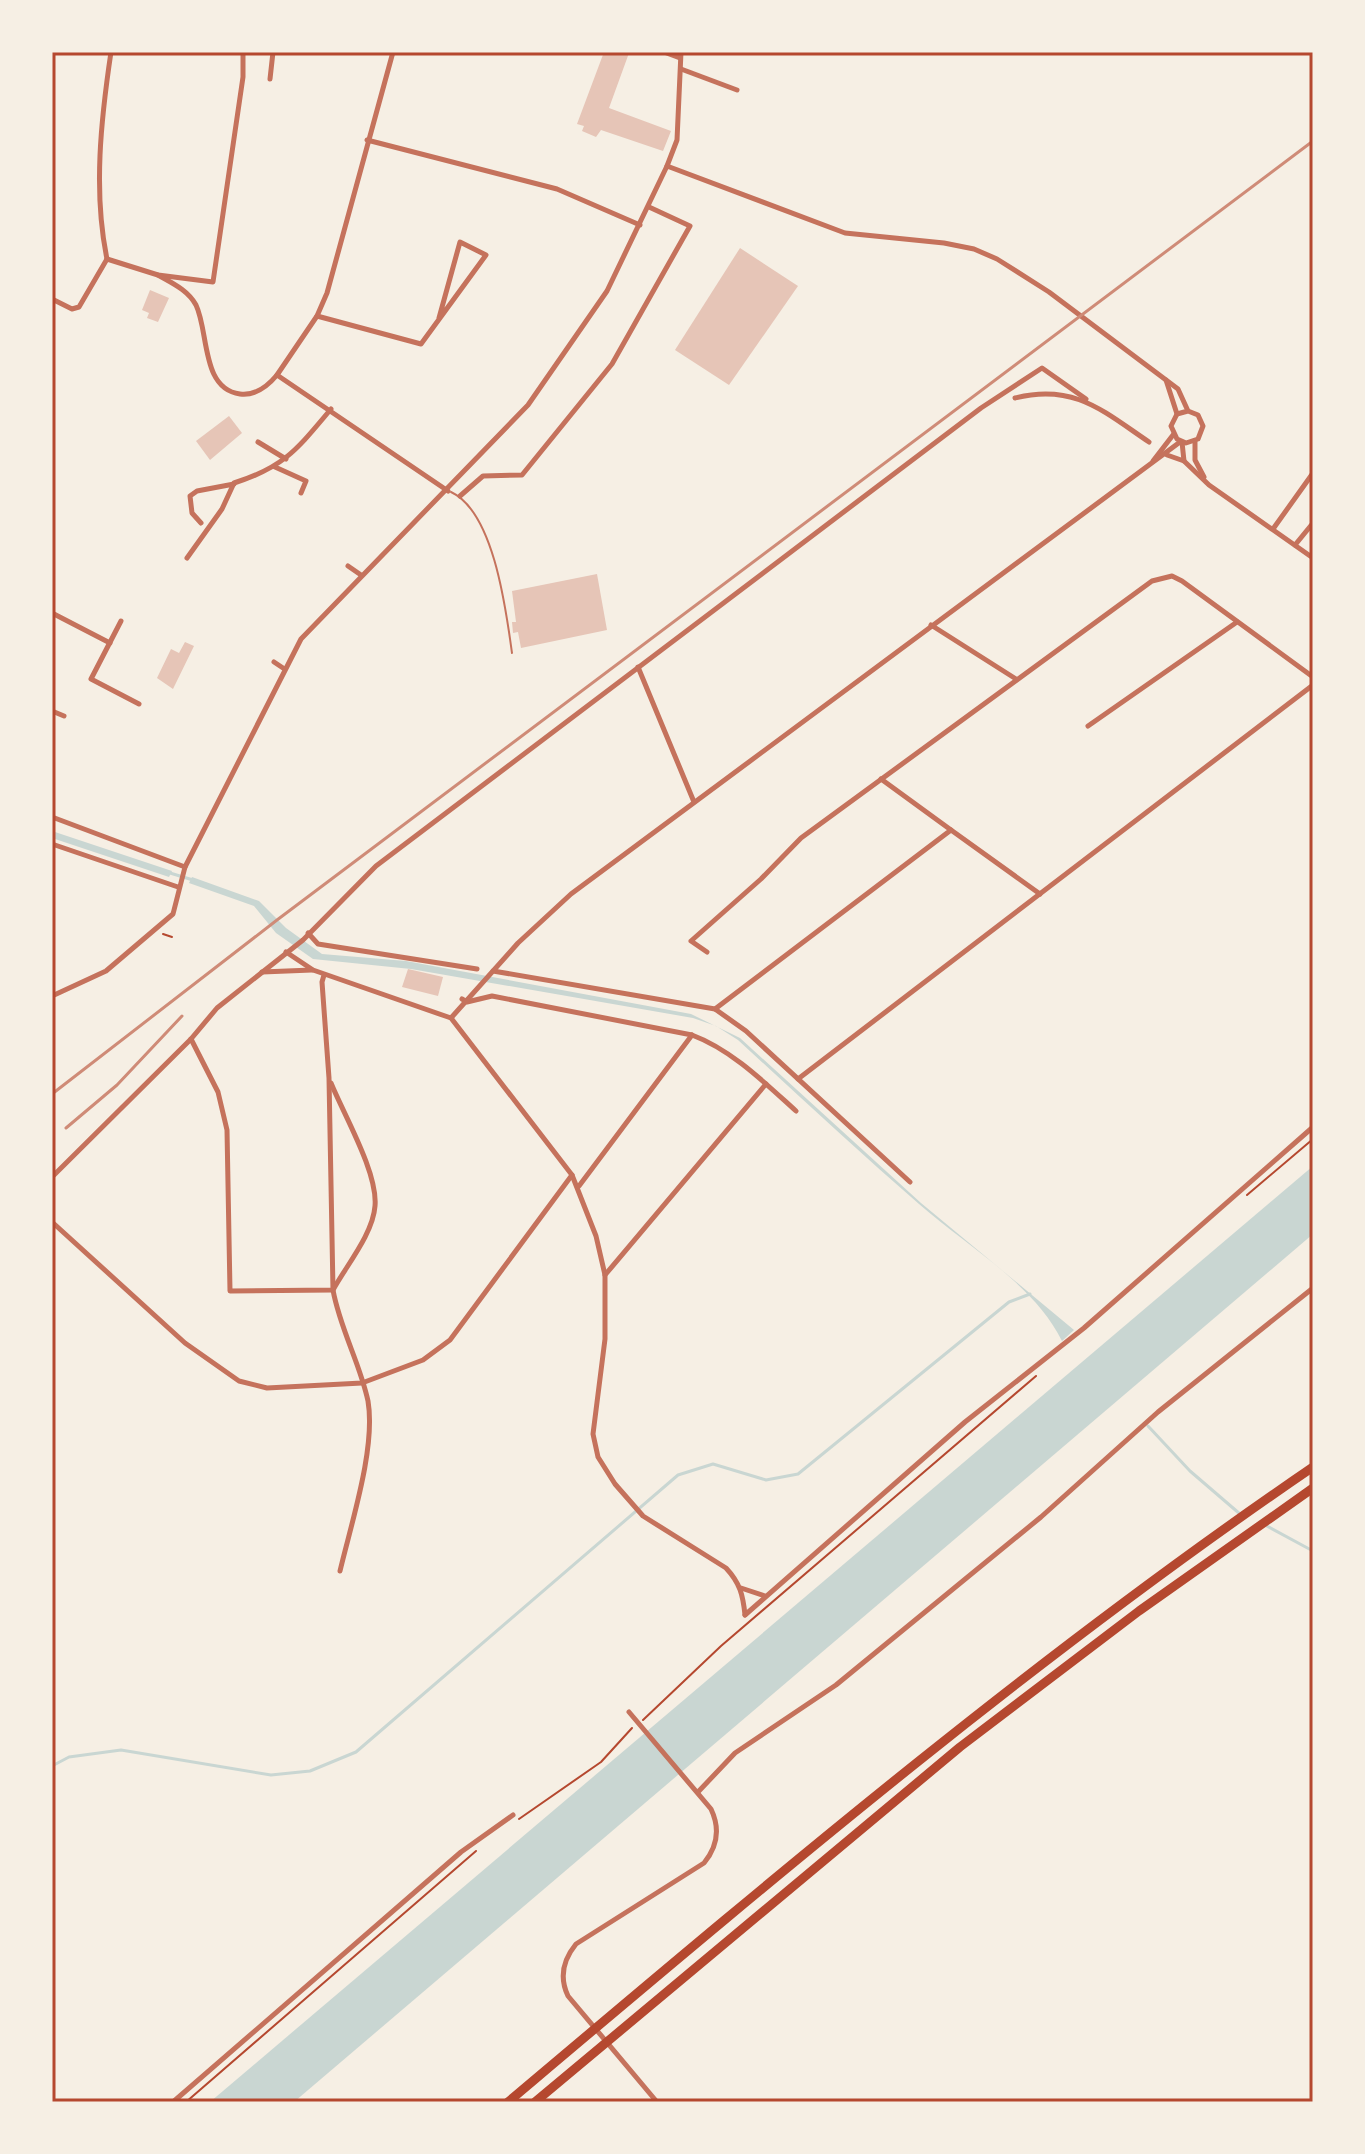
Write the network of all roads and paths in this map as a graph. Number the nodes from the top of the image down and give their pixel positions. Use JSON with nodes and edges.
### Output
{"nodes":[{"id":1,"x":111,"y":52,"type":"edge"},
{"id":2,"x":243,"y":52,"type":"edge"},
{"id":3,"x":273,"y":52,"type":"edge"},
{"id":4,"x":393,"y":52,"type":"edge"},
{"id":5,"x":664,"y":52,"type":"edge"},
{"id":6,"x":681,"y":55,"type":"edge"},
{"id":7,"x":681,"y":69,"type":"junction"},
{"id":8,"x":270,"y":79,"type":"dead end"},
{"id":9,"x":737,"y":90,"type":"dead end"},
{"id":10,"x":367,"y":140,"type":"junction"},
{"id":11,"x":667,"y":166,"type":"junction"},
{"id":12,"x":649,"y":207,"type":"junction"},
{"id":13,"x":640,"y":225,"type":"junction"},
{"id":14,"x":107,"y":259,"type":"junction"},
{"id":15,"x":158,"y":275,"type":"junction"},
{"id":16,"x":52,"y":299,"type":"edge"},
{"id":17,"x":317,"y":316,"type":"junction"},
{"id":18,"x":439,"y":318,"type":"junction"},
{"id":19,"x":277,"y":375,"type":"junction"},
{"id":20,"x":1166,"y":379,"type":"junction"},
{"id":21,"x":1015,"y":398,"type":"dead end"},
{"id":22,"x":1086,"y":399,"type":"junction"},
{"id":23,"x":331,"y":409,"type":"junction"},
{"id":24,"x":1188,"y":411,"type":"junction"},
{"id":25,"x":1177,"y":414,"type":"junction"},
{"id":26,"x":1173,"y":435,"type":"junction"},
{"id":27,"x":1195,"y":441,"type":"junction"},
{"id":28,"x":258,"y":442,"type":"dead end"},
{"id":29,"x":1149,"y":442,"type":"dead end"},
{"id":30,"x":1181,"y":442,"type":"junction"},
{"id":31,"x":1167,"y":455,"type":"junction"},
{"id":32,"x":286,"y":459,"type":"junction"},
{"id":33,"x":1184,"y":461,"type":"junction"},
{"id":34,"x":1152,"y":462,"type":"junction"},
{"id":35,"x":274,"y":467,"type":"junction"},
{"id":36,"x":1313,"y":473,"type":"edge"},
{"id":37,"x":234,"y":483,"type":"junction"},
{"id":38,"x":1209,"y":485,"type":"junction"},
{"id":39,"x":448,"y":491,"type":"junction"},
{"id":40,"x":301,"y":493,"type":"dead end"},
{"id":41,"x":460,"y":496,"type":"junction"},
{"id":42,"x":201,"y":523,"type":"dead end"},
{"id":43,"x":1313,"y":523,"type":"edge"},
{"id":44,"x":1273,"y":529,"type":"junction"},
{"id":45,"x":1310,"y":532,"type":"edge"},
{"id":46,"x":1295,"y":545,"type":"junction"},
{"id":47,"x":187,"y":558,"type":"dead end"},
{"id":48,"x":1313,"y":558,"type":"edge"},
{"id":49,"x":348,"y":566,"type":"dead end"},
{"id":50,"x":361,"y":575,"type":"junction"},
{"id":51,"x":52,"y":613,"type":"edge"},
{"id":52,"x":121,"y":621,"type":"dead end"},
{"id":53,"x":1237,"y":622,"type":"junction"},
{"id":54,"x":931,"y":625,"type":"junction"},
{"id":55,"x":110,"y":643,"type":"junction"},
{"id":56,"x":512,"y":653,"type":"dead end"},
{"id":57,"x":274,"y":662,"type":"dead end"},
{"id":58,"x":638,"y":667,"type":"junction"},
{"id":59,"x":283,"y":668,"type":"junction"},
{"id":60,"x":1313,"y":677,"type":"edge"},
{"id":61,"x":1016,"y":679,"type":"junction"},
{"id":62,"x":1313,"y":685,"type":"edge"},
{"id":63,"x":139,"y":704,"type":"dead end"},
{"id":64,"x":52,"y":711,"type":"edge"},
{"id":65,"x":64,"y":716,"type":"dead end"},
{"id":66,"x":1088,"y":726,"type":"dead end"},
{"id":67,"x":881,"y":779,"type":"junction"},
{"id":68,"x":694,"y":802,"type":"junction"},
{"id":69,"x":52,"y":817,"type":"edge"},
{"id":70,"x":951,"y":830,"type":"junction"},
{"id":71,"x":52,"y":844,"type":"edge"},
{"id":72,"x":181,"y":877,"type":"junction"},
{"id":73,"x":1040,"y":894,"type":"junction"},
{"id":74,"x":308,"y":933,"type":"junction"},
{"id":75,"x":162,"y":934,"type":"dead end"},
{"id":76,"x":172,"y":937,"type":"dead end"},
{"id":77,"x":289,"y":950,"type":"junction"},
{"id":78,"x":707,"y":952,"type":"dead end"},
{"id":79,"x":477,"y":969,"type":"dead end"},
{"id":80,"x":313,"y":970,"type":"junction"},
{"id":81,"x":262,"y":972,"type":"junction"},
{"id":82,"x":492,"y":972,"type":"junction"},
{"id":83,"x":324,"y":975,"type":"junction"},
{"id":84,"x":52,"y":996,"type":"edge"},
{"id":85,"x":464,"y":1001,"type":"junction"},
{"id":86,"x":715,"y":1009,"type":"junction"},
{"id":87,"x":451,"y":1018,"type":"junction"},
{"id":88,"x":692,"y":1035,"type":"junction"},
{"id":89,"x":191,"y":1039,"type":"junction"},
{"id":90,"x":329,"y":1078,"type":"junction"},
{"id":91,"x":798,"y":1079,"type":"junction"},
{"id":92,"x":766,"y":1084,"type":"junction"},
{"id":93,"x":796,"y":1111,"type":"dead end"},
{"id":94,"x":1313,"y":1127,"type":"edge"},
{"id":95,"x":1313,"y":1139,"type":"edge"},
{"id":96,"x":572,"y":1175,"type":"junction"},
{"id":97,"x":52,"y":1177,"type":"edge"},
{"id":98,"x":910,"y":1182,"type":"dead end"},
{"id":99,"x":579,"y":1186,"type":"junction"},
{"id":100,"x":1246,"y":1197,"type":"dead end"},
{"id":101,"x":52,"y":1222,"type":"edge"},
{"id":102,"x":605,"y":1275,"type":"junction"},
{"id":103,"x":1313,"y":1288,"type":"edge"},
{"id":104,"x":333,"y":1290,"type":"junction"},
{"id":105,"x":1037,"y":1375,"type":"dead end"},
{"id":106,"x":362,"y":1383,"type":"junction"},
{"id":107,"x":1313,"y":1467,"type":"edge"},
{"id":108,"x":1313,"y":1488,"type":"edge"},
{"id":109,"x":340,"y":1571,"type":"dead end"},
{"id":110,"x":741,"y":1588,"type":"junction"},
{"id":111,"x":766,"y":1596,"type":"junction"},
{"id":112,"x":629,"y":1712,"type":"dead end"},
{"id":113,"x":639,"y":1724,"type":"junction"},
{"id":114,"x":698,"y":1792,"type":"junction"},
{"id":115,"x":514,"y":1818,"type":"joint"},
{"id":116,"x":485,"y":1843,"type":"dead end"},
{"id":117,"x":173,"y":2102,"type":"edge"},
{"id":118,"x":186,"y":2102,"type":"edge"},
{"id":119,"x":508,"y":2102,"type":"edge"},
{"id":120,"x":535,"y":2102,"type":"edge"},
{"id":121,"x":657,"y":2102,"type":"edge"}],
"edges":[{"from":1,"to":14,"type":"street"},
{"from":2,"to":15,"type":"street"},
{"from":3,"to":8,"type":"street"},
{"from":4,"to":10,"type":"street"},
{"from":5,"to":6,"type":"street"},
{"from":6,"to":7,"type":"street"},
{"from":7,"to":9,"type":"street"},
{"from":7,"to":11,"type":"street"},
{"from":10,"to":13,"type":"street"},
{"from":10,"to":17,"type":"street"},
{"from":11,"to":12,"type":"street"},
{"from":11,"to":20,"type":"street"},
{"from":12,"to":13,"type":"street"},
{"from":12,"to":41,"type":"street"},
{"from":13,"to":39,"type":"street"},
{"from":14,"to":15,"type":"street"},
{"from":14,"to":16,"type":"street"},
{"from":15,"to":19,"type":"street"},
{"from":17,"to":18,"type":"street"},
{"from":17,"to":19,"type":"street"},
{"from":18,"to":18,"type":"street"},
{"from":19,"to":23,"type":"street"},
{"from":20,"to":24,"type":"street"},
{"from":20,"to":25,"type":"street"},
{"from":21,"to":22,"type":"street"},
{"from":22,"to":29,"type":"street"},
{"from":22,"to":58,"type":"street"},
{"from":23,"to":32,"type":"street"},
{"from":23,"to":39,"type":"street"},
{"from":24,"to":25,"type":"street"},
{"from":24,"to":27,"type":"street"},
{"from":25,"to":26,"type":"street"},
{"from":26,"to":30,"type":"street"},
{"from":26,"to":34,"type":"street"},
{"from":27,"to":30,"type":"street"},
{"from":27,"to":38,"type":"street"},
{"from":28,"to":32,"type":"street"},
{"from":30,"to":31,"type":"street"},
{"from":30,"to":33,"type":"street"},
{"from":31,"to":33,"type":"street"},
{"from":31,"to":34,"type":"street"},
{"from":32,"to":35,"type":"street"},
{"from":33,"to":38,"type":"street"},
{"from":34,"to":54,"type":"street"},
{"from":35,"to":37,"type":"street"},
{"from":35,"to":40,"type":"street"},
{"from":36,"to":44,"type":"street"},
{"from":37,"to":42,"type":"street"},
{"from":37,"to":47,"type":"street"},
{"from":38,"to":44,"type":"street"},
{"from":39,"to":41,"type":"lane"},
{"from":39,"to":50,"type":"street"},
{"from":41,"to":56,"type":"lane"},
{"from":43,"to":45,"type":"street"},
{"from":44,"to":46,"type":"street"},
{"from":45,"to":46,"type":"street"},
{"from":46,"to":48,"type":"street"},
{"from":49,"to":50,"type":"street"},
{"from":50,"to":59,"type":"street"},
{"from":51,"to":55,"type":"street"},
{"from":52,"to":55,"type":"street"},
{"from":53,"to":60,"type":"street"},
{"from":53,"to":61,"type":"street"},
{"from":53,"to":66,"type":"street"},
{"from":54,"to":61,"type":"street"},
{"from":54,"to":68,"type":"street"},
{"from":55,"to":63,"type":"street"},
{"from":57,"to":59,"type":"street"},
{"from":58,"to":68,"type":"street"},
{"from":58,"to":74,"type":"street"},
{"from":59,"to":72,"type":"street"},
{"from":61,"to":67,"type":"street"},
{"from":62,"to":73,"type":"street"},
{"from":64,"to":65,"type":"street"},
{"from":67,"to":70,"type":"street"},
{"from":67,"to":78,"type":"street"},
{"from":68,"to":82,"type":"street"},
{"from":69,"to":72,"type":"street"},
{"from":70,"to":73,"type":"street"},
{"from":70,"to":86,"type":"street"},
{"from":71,"to":72,"type":"street"},
{"from":72,"to":84,"type":"street"},
{"from":73,"to":91,"type":"street"},
{"from":74,"to":77,"type":"street"},
{"from":74,"to":79,"type":"street"},
{"from":75,"to":76,"type":"path"},
{"from":77,"to":80,"type":"street"},
{"from":77,"to":81,"type":"street"},
{"from":80,"to":81,"type":"street"},
{"from":80,"to":83,"type":"street"},
{"from":81,"to":89,"type":"street"},
{"from":82,"to":85,"type":"street"},
{"from":82,"to":86,"type":"street"},
{"from":83,"to":87,"type":"street"},
{"from":83,"to":90,"type":"street"},
{"from":85,"to":87,"type":"street"},
{"from":85,"to":88,"type":"street"},
{"from":86,"to":91,"type":"street"},
{"from":87,"to":96,"type":"street"},
{"from":88,"to":92,"type":"street"},
{"from":88,"to":99,"type":"street"},
{"from":89,"to":97,"type":"street"},
{"from":89,"to":104,"type":"street"},
{"from":90,"to":104,"type":"street"},
{"from":90,"to":104,"type":"street"},
{"from":91,"to":98,"type":"street"},
{"from":92,"to":93,"type":"street"},
{"from":92,"to":102,"type":"street"},
{"from":94,"to":111,"type":"street"},
{"from":95,"to":100,"type":"path"},
{"from":96,"to":99,"type":"street"},
{"from":96,"to":106,"type":"street"},
{"from":99,"to":102,"type":"street"},
{"from":101,"to":106,"type":"street"},
{"from":102,"to":110,"type":"street"},
{"from":103,"to":114,"type":"street"},
{"from":104,"to":106,"type":"street"},
{"from":105,"to":113,"type":"path"},
{"from":106,"to":109,"type":"street"},
{"from":107,"to":119,"type":"highway"},
{"from":108,"to":120,"type":"highway"},
{"from":110,"to":111,"type":"street"},
{"from":110,"to":111,"type":"street"},
{"from":112,"to":113,"type":"street"},
{"from":113,"to":114,"type":"street"},
{"from":113,"to":115,"type":"path"},
{"from":114,"to":121,"type":"street"},
{"from":115,"to":117,"type":"street"},
{"from":116,"to":118,"type":"path"}]}
